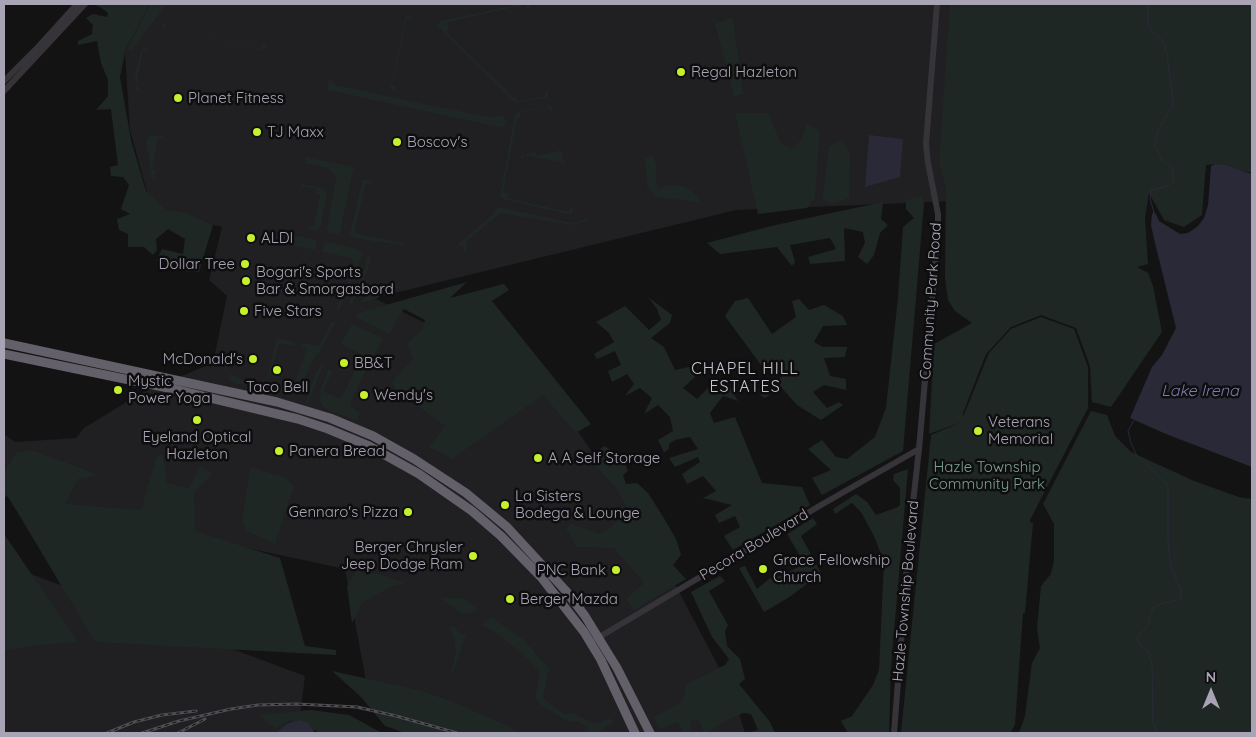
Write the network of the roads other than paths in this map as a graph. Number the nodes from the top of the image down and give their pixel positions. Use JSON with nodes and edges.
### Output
{"nodes":[{"id":1,"x":77,"y":4,"type":"edge"},
{"id":2,"x":85,"y":4,"type":"edge"},
{"id":3,"x":937,"y":4,"type":"edge"},
{"id":4,"x":4,"y":81,"type":"edge"},
{"id":5,"x":4,"y":91,"type":"edge"},
{"id":6,"x":4,"y":343,"type":"edge"},
{"id":7,"x":4,"y":354,"type":"edge"},
{"id":8,"x":919,"y":449,"type":"junction"},
{"id":9,"x":599,"y":637,"type":"junction"},
{"id":10,"x":590,"y":642,"type":"junction"},
{"id":11,"x":635,"y":733,"type":"edge"},
{"id":12,"x":650,"y":733,"type":"edge"},
{"id":13,"x":894,"y":733,"type":"edge"}],
"edges":[{"from":1,"to":4,"type":"street"},
{"from":2,"to":5,"type":"street"},
{"from":3,"to":8,"type":"street","name":"Community Park Road"},
{"from":6,"to":9,"type":"highway"},
{"from":7,"to":10,"type":"highway"},
{"from":8,"to":9,"type":"street","name":"Pecora Boulevard"},
{"from":8,"to":13,"type":"street","name":"Hazle Township Boulevard"},
{"from":9,"to":10,"type":"street","name":"Pecora Boulevard"},
{"from":9,"to":12,"type":"highway"},
{"from":10,"to":11,"type":"highway"}]}
